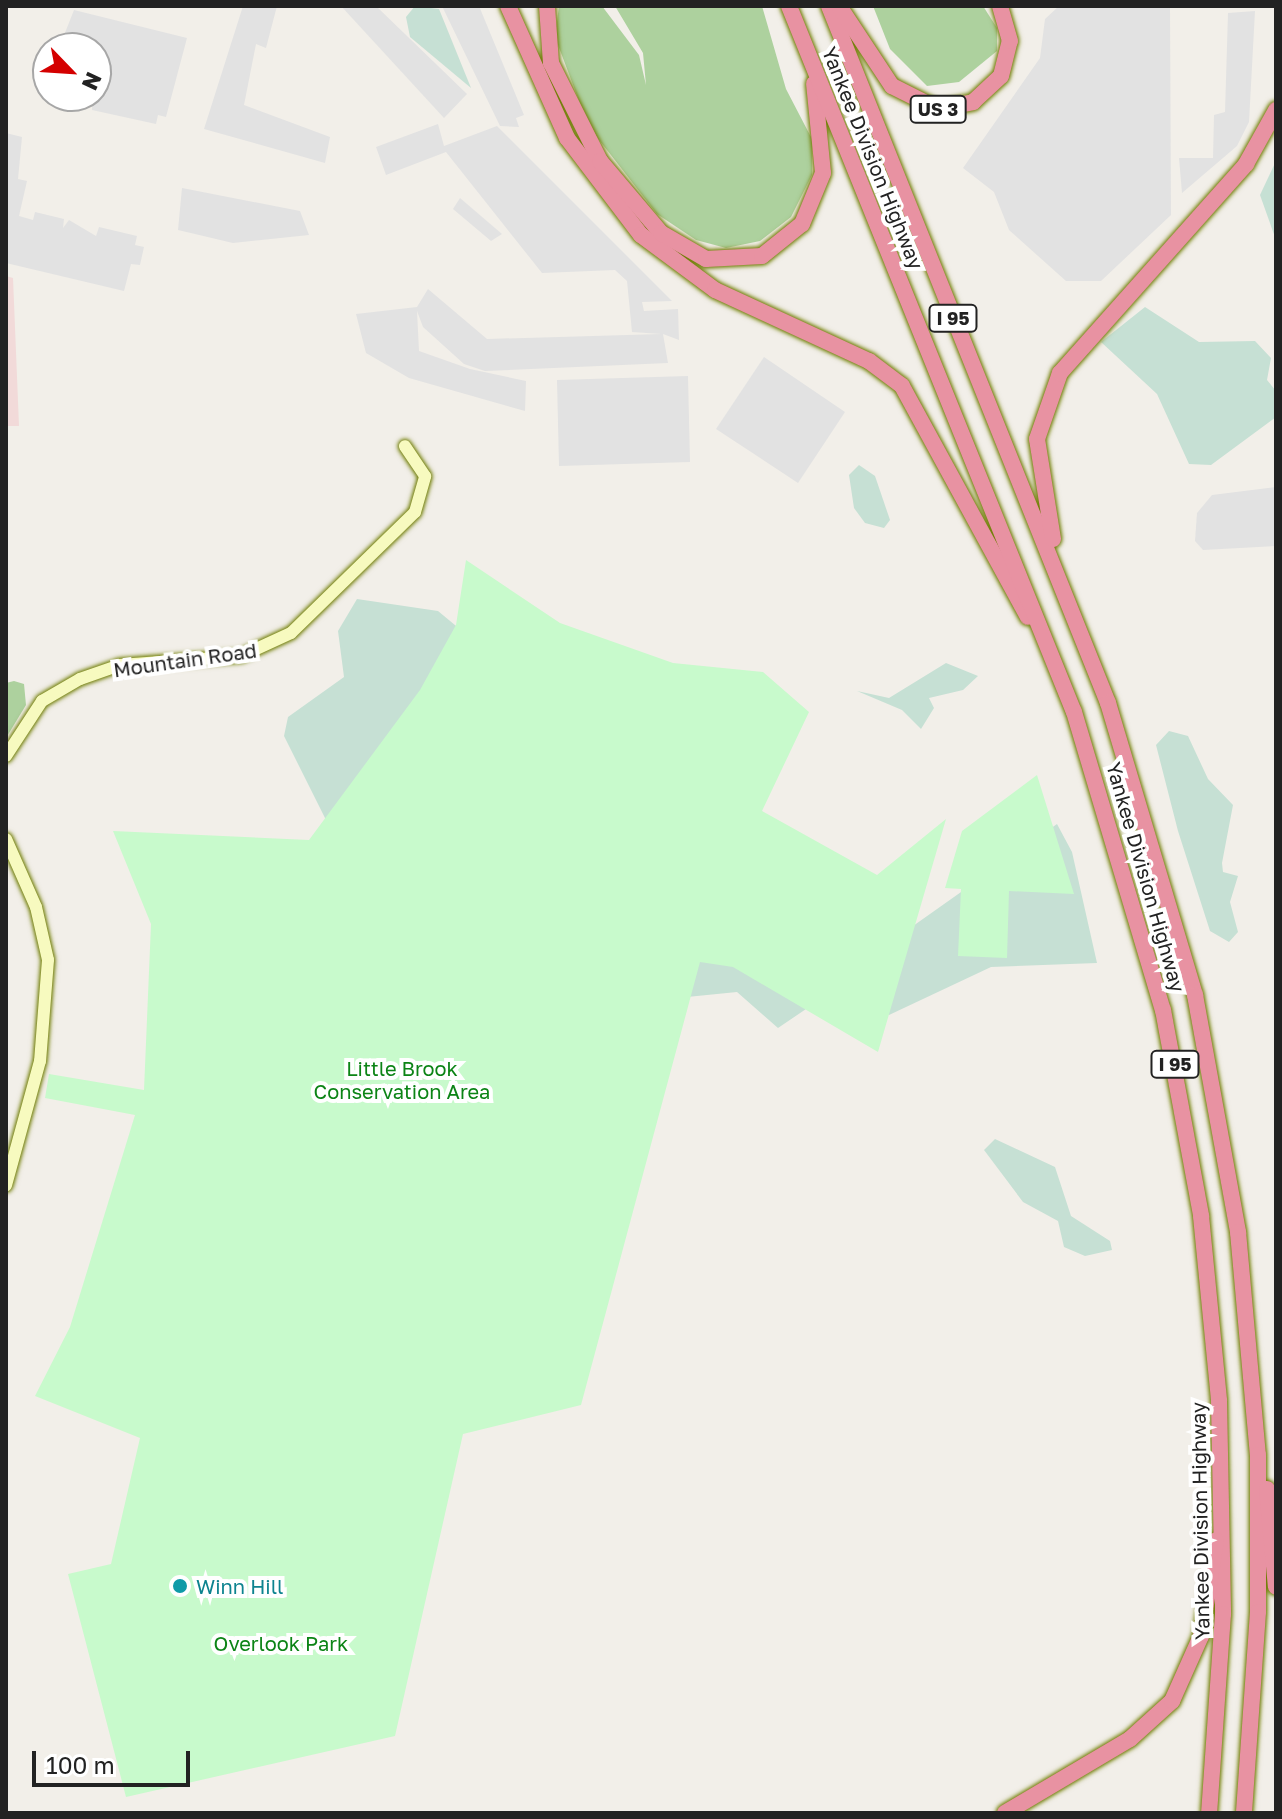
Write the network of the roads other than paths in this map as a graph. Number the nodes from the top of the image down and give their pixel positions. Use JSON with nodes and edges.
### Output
{"nodes":[{"id":1,"x":508,"y":6,"type":"edge"},
{"id":2,"x":547,"y":6,"type":"edge"},
{"id":3,"x":789,"y":6,"type":"edge"},
{"id":4,"x":829,"y":6,"type":"edge"},
{"id":5,"x":839,"y":6,"type":"edge"},
{"id":6,"x":1000,"y":6,"type":"edge"},
{"id":7,"x":810,"y":58,"type":"junction"},
{"id":8,"x":1276,"y":110,"type":"edge"},
{"id":9,"x":405,"y":446,"type":"dead end"},
{"id":10,"x":1079,"y":629,"type":"junction"},
{"id":11,"x":1053,"y":659,"type":"junction"},
{"id":12,"x":6,"y":756,"type":"edge"},
{"id":13,"x":6,"y":839,"type":"edge"},
{"id":14,"x":6,"y":1185,"type":"edge"},
{"id":15,"x":1254,"y":1393,"type":"junction"},
{"id":16,"x":1223,"y":1483,"type":"junction"},
{"id":17,"x":1276,"y":1587,"type":"edge"},
{"id":18,"x":1005,"y":1813,"type":"edge"},
{"id":19,"x":1209,"y":1813,"type":"edge"},
{"id":20,"x":1244,"y":1813,"type":"edge"}],
"edges":[{"from":1,"to":11,"type":"highway"},
{"from":2,"to":7,"type":"highway"},
{"from":3,"to":7,"type":"highway","name":"Yankee Division Highway","number":"I 95"},
{"from":4,"to":10,"type":"highway","name":"Yankee Division Highway","number":"I 95"},
{"from":5,"to":6,"type":"highway","number":"US 3"},
{"from":7,"to":11,"type":"highway","name":"Yankee Division Highway","number":"I 95"},
{"from":8,"to":10,"type":"highway"},
{"from":9,"to":12,"type":"street","name":"Mountain Road"},
{"from":10,"to":15,"type":"highway","name":"Yankee Division Highway","number":"I 95"},
{"from":11,"to":16,"type":"highway","name":"Yankee Division Highway","number":"I 95"},
{"from":13,"to":14,"type":"street"},
{"from":15,"to":17,"type":"highway"},
{"from":15,"to":20,"type":"highway","name":"Yankee Division Highway","number":"I 95"},
{"from":16,"to":18,"type":"highway"},
{"from":16,"to":19,"type":"highway","name":"Yankee Division Highway","number":"I 95"}]}
